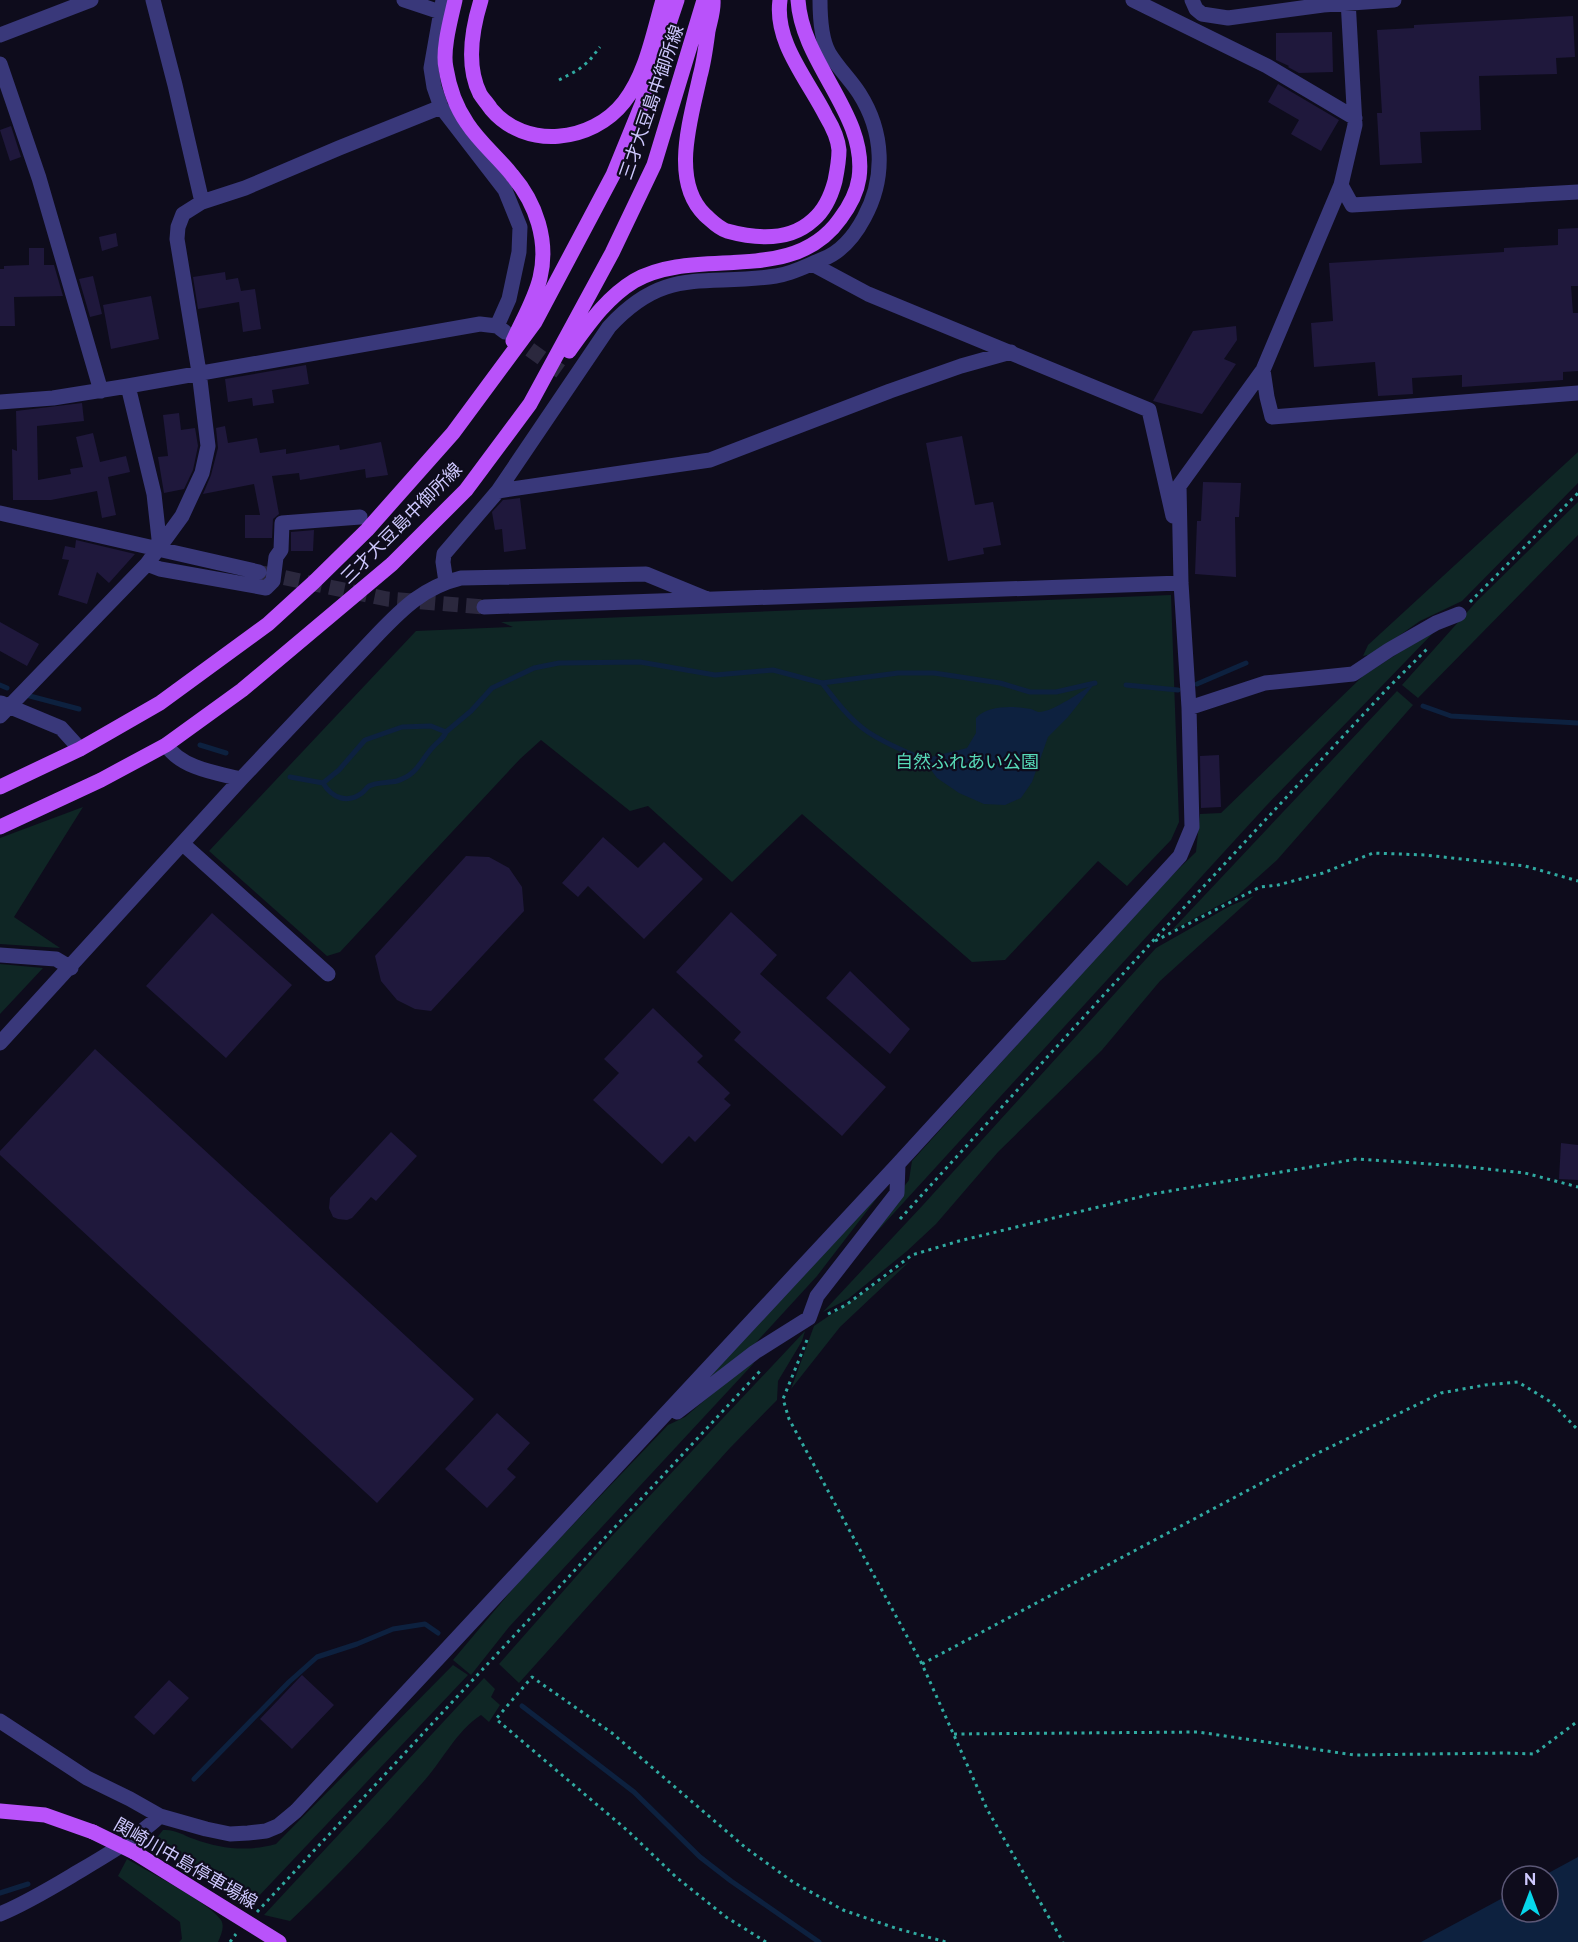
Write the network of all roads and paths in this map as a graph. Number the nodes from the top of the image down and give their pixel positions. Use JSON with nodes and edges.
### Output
{"nodes":[{"id":1,"x":91,"y":0,"type":"edge"},
{"id":2,"x":153,"y":0,"type":"edge"},
{"id":3,"x":404,"y":0,"type":"edge"},
{"id":4,"x":455,"y":0,"type":"edge"},
{"id":5,"x":480,"y":0,"type":"edge"},
{"id":6,"x":663,"y":0,"type":"edge"},
{"id":7,"x":677,"y":0,"type":"edge"},
{"id":8,"x":704,"y":0,"type":"edge"},
{"id":9,"x":713,"y":0,"type":"edge"},
{"id":10,"x":780,"y":0,"type":"edge"},
{"id":11,"x":798,"y":0,"type":"edge"},
{"id":12,"x":820,"y":0,"type":"edge"},
{"id":13,"x":1133,"y":0,"type":"edge"},
{"id":14,"x":1192,"y":0,"type":"edge"},
{"id":15,"x":1394,"y":0,"type":"edge"},
{"id":16,"x":1348,"y":2,"type":"edge"},
{"id":17,"x":441,"y":6,"type":"edge"},
{"id":18,"x":1202,"y":15,"type":"junction"},
{"id":19,"x":1192,"y":30,"type":"junction"},
{"id":20,"x":0,"y":35,"type":"edge"},
{"id":21,"x":600,"y":47,"type":"dead end"},
{"id":22,"x":0,"y":64,"type":"edge"},
{"id":23,"x":559,"y":80,"type":"dead end"},
{"id":24,"x":441,"y":107,"type":"junction"},
{"id":25,"x":1355,"y":118,"type":"junction"},
{"id":26,"x":1341,"y":185,"type":"junction"},
{"id":27,"x":1578,"y":192,"type":"edge"},
{"id":28,"x":202,"y":202,"type":"junction"},
{"id":29,"x":812,"y":264,"type":"junction"},
{"id":30,"x":1011,"y":352,"type":"junction"},
{"id":31,"x":1263,"y":370,"type":"junction"},
{"id":32,"x":199,"y":372,"type":"junction"},
{"id":33,"x":497,"y":373,"type":"junction"},
{"id":34,"x":128,"y":386,"type":"junction"},
{"id":35,"x":101,"y":391,"type":"junction"},
{"id":36,"x":1578,"y":393,"type":"edge"},
{"id":37,"x":0,"y":402,"type":"edge"},
{"id":38,"x":530,"y":404,"type":"junction"},
{"id":39,"x":498,"y":491,"type":"junction"},
{"id":40,"x":0,"y":513,"type":"edge"},
{"id":41,"x":360,"y":517,"type":"dead end"},
{"id":42,"x":160,"y":548,"type":"junction"},
{"id":43,"x":1180,"y":550,"type":"junction"},
{"id":44,"x":147,"y":564,"type":"junction"},
{"id":45,"x":259,"y":572,"type":"tunnel mouth"},
{"id":46,"x":446,"y":582,"type":"junction"},
{"id":47,"x":1181,"y":584,"type":"junction"},
{"id":48,"x":707,"y":599,"type":"junction"},
{"id":49,"x":484,"y":607,"type":"tunnel mouth"},
{"id":50,"x":1459,"y":614,"type":"dead end"},
{"id":51,"x":3,"y":708,"type":"edge"},
{"id":52,"x":1188,"y":708,"type":"junction"},
{"id":53,"x":166,"y":745,"type":"junction"},
{"id":54,"x":80,"y":748,"type":"junction"},
{"id":55,"x":241,"y":779,"type":"junction"},
{"id":56,"x":0,"y":787,"type":"edge"},
{"id":57,"x":0,"y":827,"type":"edge"},
{"id":58,"x":183,"y":844,"type":"junction"},
{"id":59,"x":1578,"y":881,"type":"edge"},
{"id":60,"x":1151,"y":943,"type":"dead end"},
{"id":61,"x":0,"y":955,"type":"edge"},
{"id":62,"x":71,"y":968,"type":"junction"},
{"id":63,"x":328,"y":974,"type":"dead end"},
{"id":64,"x":0,"y":1043,"type":"edge"},
{"id":65,"x":898,"y":1164,"type":"junction"},
{"id":66,"x":1578,"y":1187,"type":"edge"},
{"id":67,"x":809,"y":1318,"type":"junction"},
{"id":68,"x":656,"y":1425,"type":"junction"},
{"id":69,"x":1578,"y":1430,"type":"edge"},
{"id":70,"x":922,"y":1664,"type":"junction"},
{"id":71,"x":0,"y":1721,"type":"edge"},
{"id":72,"x":1578,"y":1721,"type":"edge"},
{"id":73,"x":954,"y":1734,"type":"junction"},
{"id":74,"x":0,"y":1811,"type":"edge"},
{"id":75,"x":160,"y":1816,"type":"junction"},
{"id":76,"x":0,"y":1914,"type":"edge"},
{"id":77,"x":279,"y":1942,"type":"edge"},
{"id":78,"x":766,"y":1942,"type":"edge"},
{"id":79,"x":945,"y":1942,"type":"edge"},
{"id":80,"x":1063,"y":1942,"type":"edge"}],
"edges":[{"from":1,"to":20,"type":"street"},
{"from":2,"to":28,"type":"street"},
{"from":3,"to":17,"type":"street"},
{"from":4,"to":33,"type":"main road"},
{"from":5,"to":6,"type":"main road"},
{"from":7,"to":33,"type":"main road","name":"三才大豆島中御所線"},
{"from":8,"to":38,"type":"main road","name":"三才大豆島中御所線"},
{"from":9,"to":10,"type":"main road"},
{"from":11,"to":38,"type":"main road"},
{"from":12,"to":29,"type":"street"},
{"from":13,"to":19,"type":"street"},
{"from":14,"to":18,"type":"street"},
{"from":15,"to":16,"type":"street"},
{"from":16,"to":18,"type":"street"},
{"from":16,"to":25,"type":"street"},
{"from":17,"to":24,"type":"street"},
{"from":18,"to":19,"type":"street"},
{"from":19,"to":25,"type":"street"},
{"from":21,"to":23,"type":"path"},
{"from":22,"to":35,"type":"street"},
{"from":24,"to":28,"type":"street"},
{"from":24,"to":32,"type":"street"},
{"from":25,"to":26,"type":"street"},
{"from":26,"to":27,"type":"street"},
{"from":26,"to":31,"type":"street"},
{"from":28,"to":32,"type":"street"},
{"from":29,"to":30,"type":"street"},
{"from":29,"to":39,"type":"street"},
{"from":30,"to":39,"type":"street"},
{"from":30,"to":43,"type":"street"},
{"from":31,"to":36,"type":"street"},
{"from":31,"to":43,"type":"street"},
{"from":32,"to":34,"type":"street"},
{"from":32,"to":42,"type":"street"},
{"from":33,"to":54,"type":"main road","name":"三才大豆島中御所線"},
{"from":34,"to":35,"type":"street"},
{"from":34,"to":42,"type":"street"},
{"from":35,"to":37,"type":"street"},
{"from":38,"to":53,"type":"main road","name":"三才大豆島中御所線"},
{"from":39,"to":46,"type":"street"},
{"from":40,"to":42,"type":"street"},
{"from":41,"to":44,"type":"street"},
{"from":42,"to":44,"type":"street"},
{"from":42,"to":45,"type":"street"},
{"from":43,"to":47,"type":"street"},
{"from":44,"to":51,"type":"street"},
{"from":46,"to":48,"type":"street"},
{"from":46,"to":55,"type":"street"},
{"from":47,"to":48,"type":"street"},
{"from":47,"to":52,"type":"street"},
{"from":48,"to":49,"type":"street"},
{"from":50,"to":52,"type":"street"},
{"from":51,"to":54,"type":"street"},
{"from":52,"to":65,"type":"street"},
{"from":53,"to":55,"type":"street"},
{"from":53,"to":57,"type":"main road","name":"三才大豆島中御所線"},
{"from":54,"to":56,"type":"main road","name":"三才大豆島中御所線"},
{"from":55,"to":58,"type":"street"},
{"from":58,"to":62,"type":"street"},
{"from":58,"to":63,"type":"street"},
{"from":59,"to":60,"type":"path"},
{"from":61,"to":62,"type":"street"},
{"from":62,"to":64,"type":"street"},
{"from":65,"to":67,"type":"street"},
{"from":65,"to":68,"type":"street"},
{"from":66,"to":67,"type":"path"},
{"from":67,"to":68,"type":"street"},
{"from":67,"to":70,"type":"path"},
{"from":68,"to":75,"type":"street"},
{"from":69,"to":70,"type":"path"},
{"from":70,"to":73,"type":"path"},
{"from":71,"to":75,"type":"street"},
{"from":72,"to":73,"type":"path"},
{"from":73,"to":80,"type":"path"},
{"from":74,"to":77,"type":"main road","name":"関崎川中島停車場線","bridge":true},
{"from":75,"to":76,"type":"street"},
{"from":78,"to":79,"type":"path"}]}
